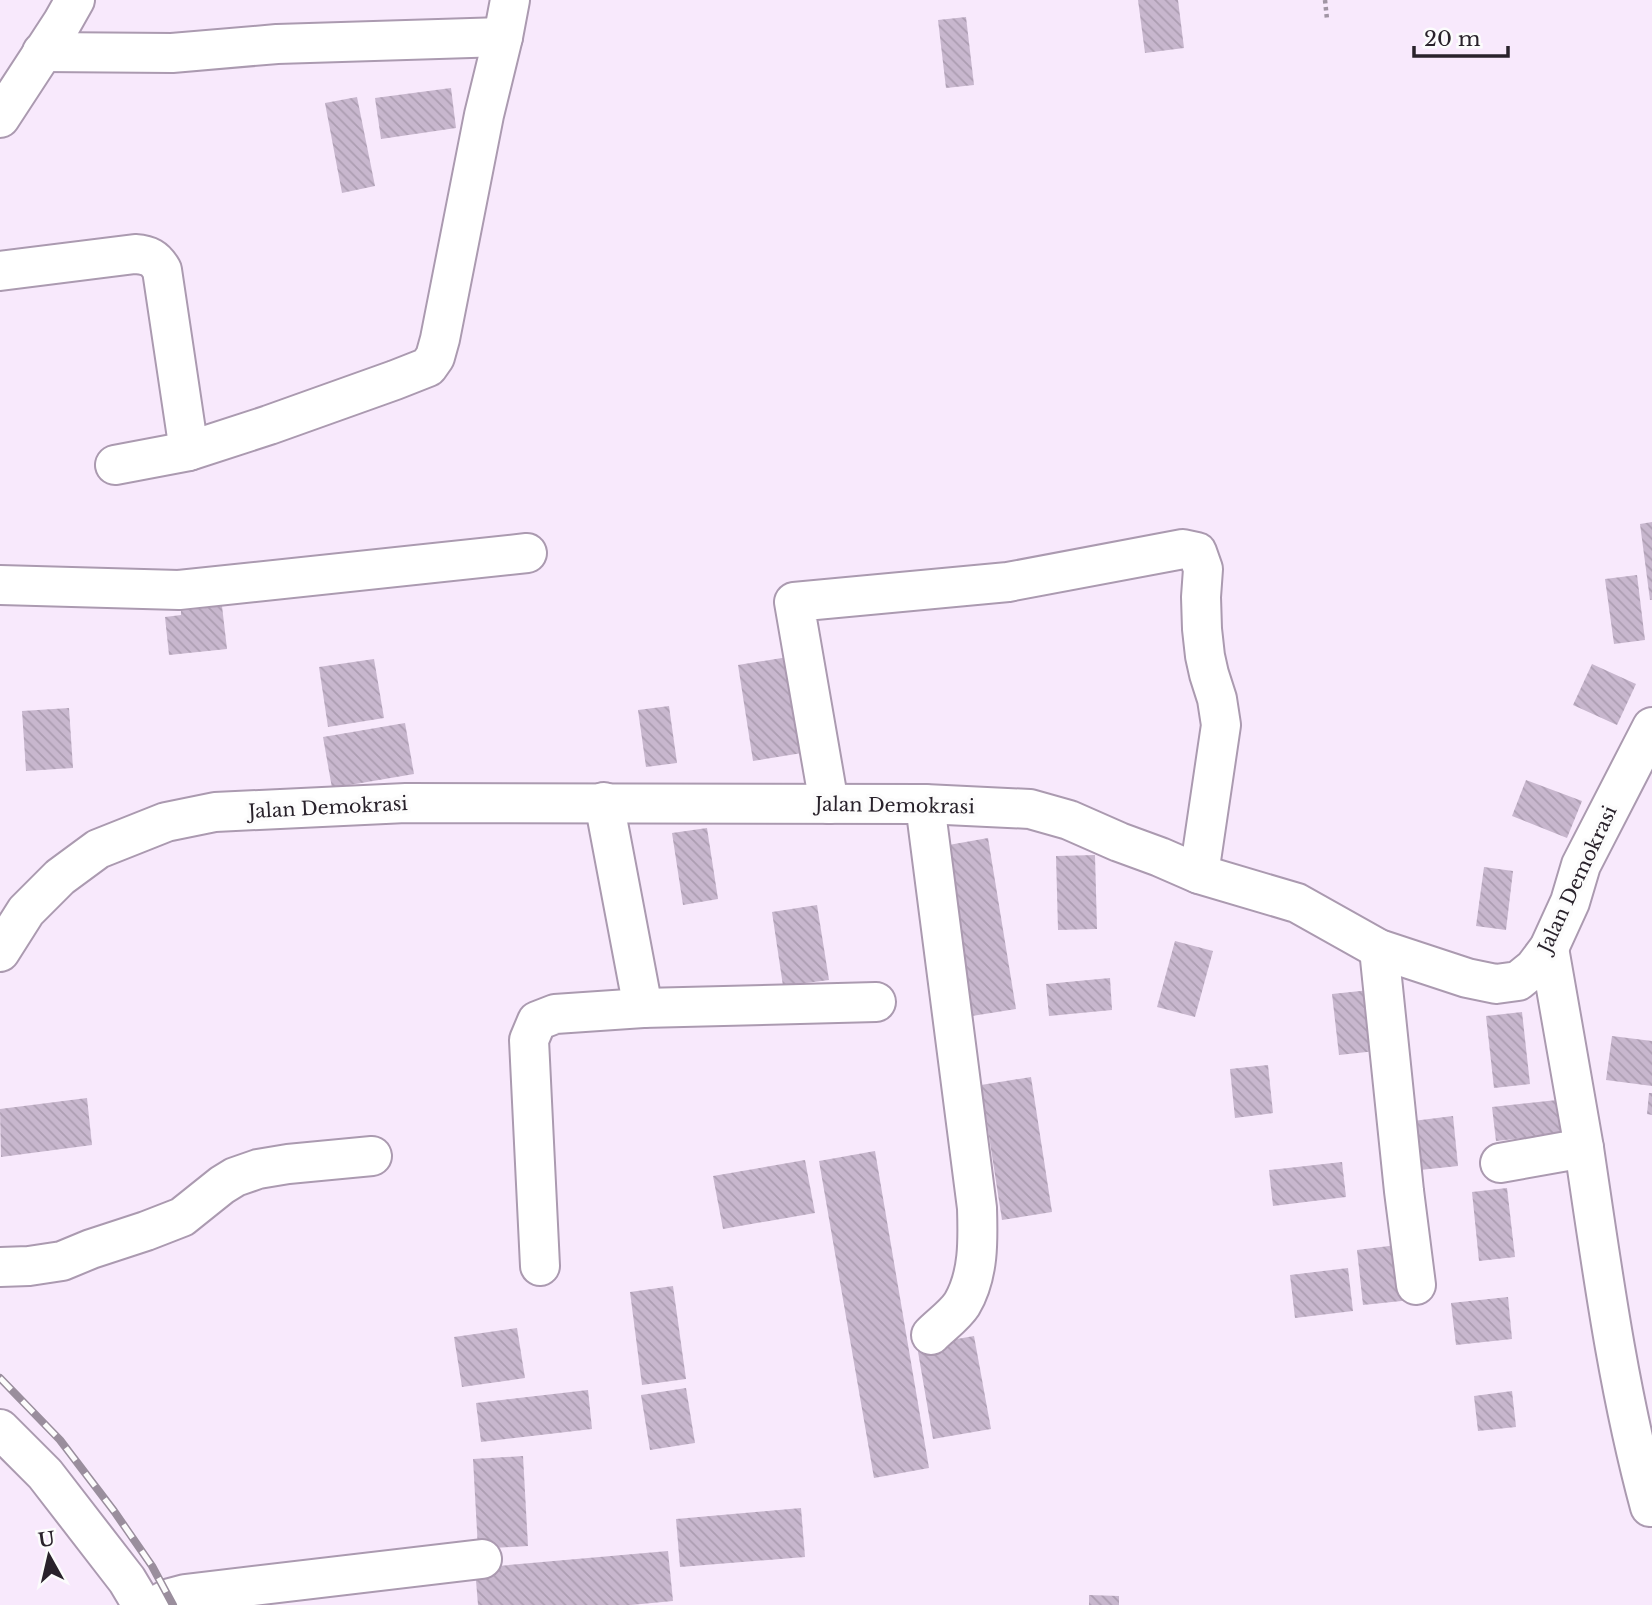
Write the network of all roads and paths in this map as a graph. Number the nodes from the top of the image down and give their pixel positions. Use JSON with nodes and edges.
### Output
{"nodes":[{"id":1,"x":75,"y":0,"type":"edge"},
{"id":2,"x":510,"y":0,"type":"edge"},
{"id":3,"x":1325,"y":0,"type":"edge"},
{"id":4,"x":1328,"y":19,"type":"dead end"},
{"id":5,"x":503,"y":37,"type":"junction"},
{"id":6,"x":42,"y":52,"type":"junction"},
{"id":7,"x":0,"y":118,"type":"edge"},
{"id":8,"x":0,"y":271,"type":"edge"},
{"id":9,"x":189,"y":451,"type":"junction"},
{"id":10,"x":115,"y":465,"type":"dead end"},
{"id":11,"x":527,"y":553,"type":"dead end"},
{"id":12,"x":0,"y":585,"type":"edge"},
{"id":13,"x":1652,"y":726,"type":"edge"},
{"id":14,"x":604,"y":802,"type":"junction"},
{"id":15,"x":829,"y":804,"type":"junction"},
{"id":16,"x":925,"y":804,"type":"junction"},
{"id":17,"x":1199,"y":874,"type":"junction"},
{"id":18,"x":1549,"y":948,"type":"junction"},
{"id":19,"x":1379,"y":949,"type":"junction"},
{"id":20,"x":0,"y":952,"type":"edge"},
{"id":21,"x":876,"y":1002,"type":"dead end"},
{"id":22,"x":643,"y":1008,"type":"junction"},
{"id":23,"x":1584,"y":1148,"type":"junction"},
{"id":24,"x":372,"y":1156,"type":"dead end"},
{"id":25,"x":1500,"y":1163,"type":"dead end"},
{"id":26,"x":540,"y":1266,"type":"dead end"},
{"id":27,"x":0,"y":1268,"type":"edge"},
{"id":28,"x":1416,"y":1285,"type":"dead end"},
{"id":29,"x":931,"y":1335,"type":"dead end"},
{"id":30,"x":0,"y":1429,"type":"edge"},
{"id":31,"x":1650,"y":1507,"type":"dead end"},
{"id":32,"x":482,"y":1559,"type":"dead end"},
{"id":33,"x":142,"y":1605,"type":"edge"},
{"id":34,"x":157,"y":1605,"type":"edge"}],
"edges":[{"from":1,"to":6,"type":"street"},
{"from":2,"to":5,"type":"street"},
{"from":3,"to":4,"type":"path"},
{"from":5,"to":6,"type":"street"},
{"from":5,"to":9,"type":"street"},
{"from":6,"to":7,"type":"street"},
{"from":8,"to":9,"type":"street"},
{"from":9,"to":10,"type":"street"},
{"from":11,"to":12,"type":"street"},
{"from":13,"to":18,"type":"street","name":"Jalan Demokrasi"},
{"from":14,"to":15,"type":"street","name":"Jalan Demokrasi"},
{"from":14,"to":20,"type":"street","name":"Jalan Demokrasi"},
{"from":14,"to":22,"type":"street"},
{"from":15,"to":16,"type":"street","name":"Jalan Demokrasi"},
{"from":15,"to":17,"type":"street"},
{"from":16,"to":17,"type":"street","name":"Jalan Demokrasi"},
{"from":16,"to":29,"type":"street"},
{"from":17,"to":19,"type":"street","name":"Jalan Demokrasi"},
{"from":18,"to":19,"type":"street","name":"Jalan Demokrasi"},
{"from":18,"to":23,"type":"street"},
{"from":19,"to":28,"type":"street"},
{"from":21,"to":22,"type":"street"},
{"from":22,"to":26,"type":"street"},
{"from":23,"to":25,"type":"street"},
{"from":23,"to":31,"type":"street"},
{"from":24,"to":27,"type":"street"},
{"from":30,"to":33,"type":"street"},
{"from":32,"to":34,"type":"street"}]}
